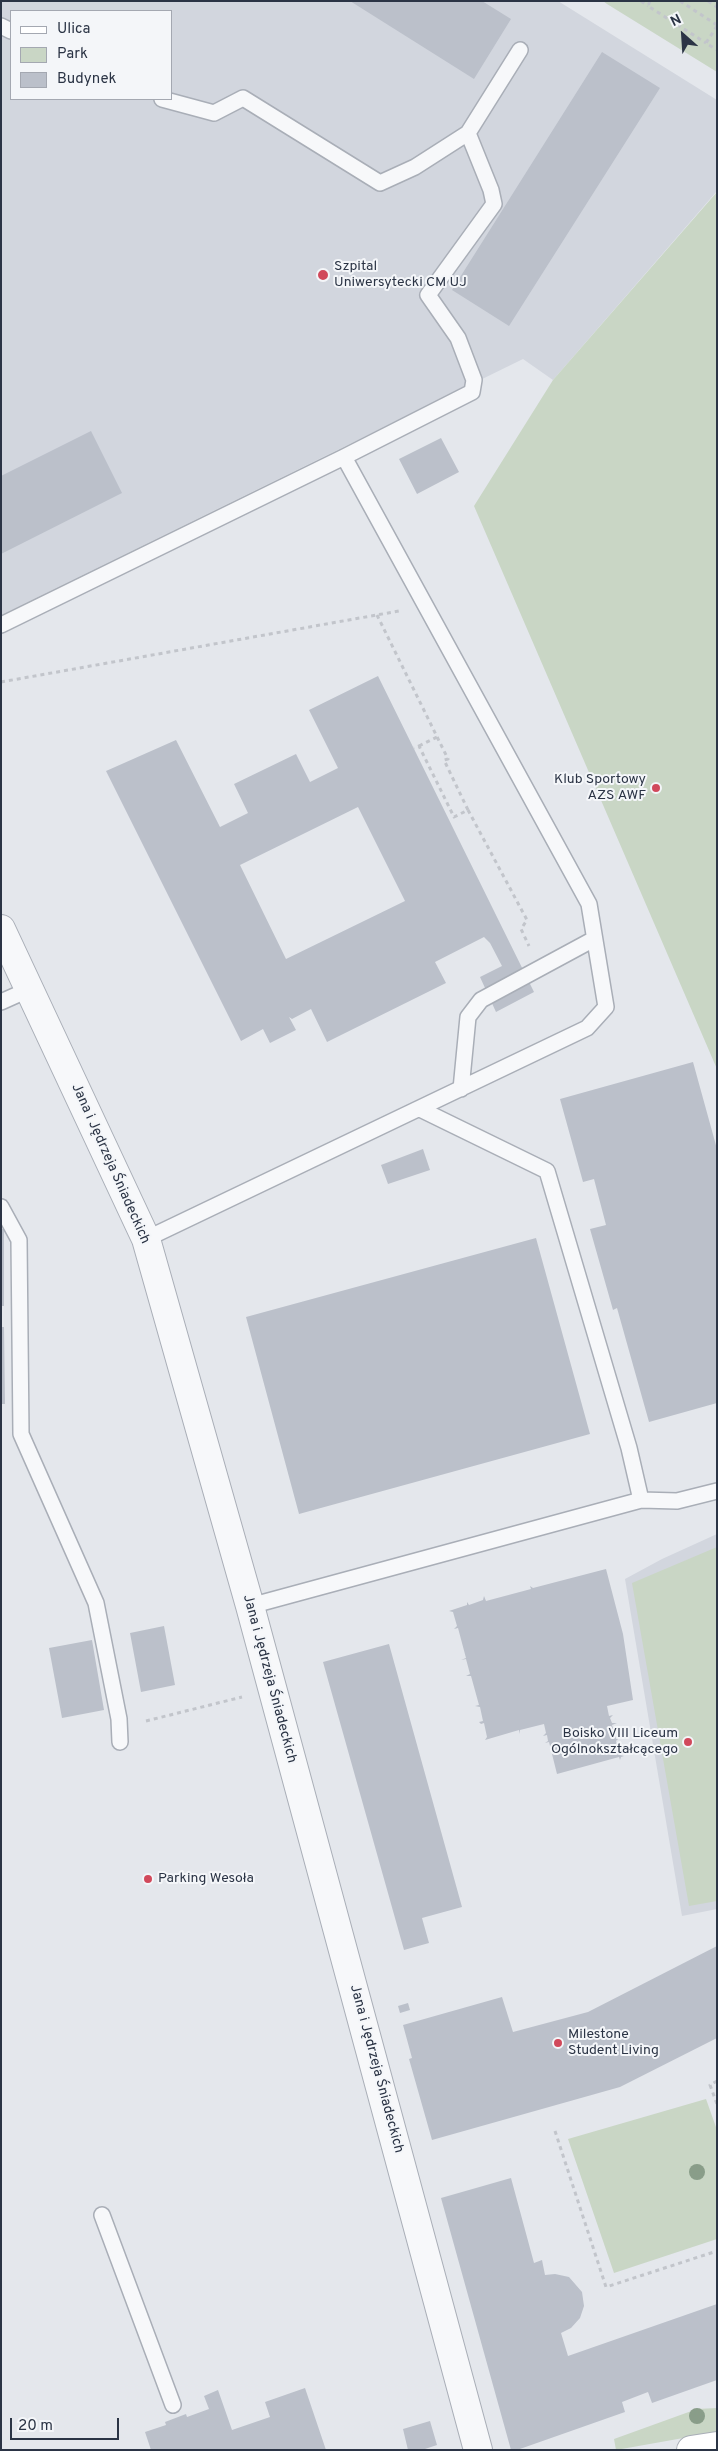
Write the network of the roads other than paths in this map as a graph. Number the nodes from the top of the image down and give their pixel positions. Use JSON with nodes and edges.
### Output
{"nodes":[{"id":1,"x":520,"y":50,"type":"dead end"},
{"id":2,"x":166,"y":100,"type":"edge"},
{"id":3,"x":468,"y":133,"type":"junction"},
{"id":4,"x":344,"y":457,"type":"junction"},
{"id":5,"x":1,"y":625,"type":"edge"},
{"id":6,"x":1,"y":929,"type":"edge"},
{"id":7,"x":594,"y":939,"type":"junction"},
{"id":8,"x":30,"y":990,"type":"junction"},
{"id":9,"x":1,"y":1002,"type":"edge"},
{"id":10,"x":461,"y":1089,"type":"junction"},
{"id":11,"x":420,"y":1109,"type":"junction"},
{"id":12,"x":1,"y":1207,"type":"edge"},
{"id":13,"x":146,"y":1238,"type":"junction"},
{"id":14,"x":717,"y":1491,"type":"edge"},
{"id":15,"x":641,"y":1500,"type":"junction"},
{"id":16,"x":250,"y":1606,"type":"junction"},
{"id":17,"x":120,"y":1742,"type":"dead end"},
{"id":18,"x":102,"y":2215,"type":"dead end"},
{"id":19,"x":173,"y":2405,"type":"dead end"},
{"id":20,"x":717,"y":2446,"type":"edge"},
{"id":21,"x":478,"y":2450,"type":"edge"},
{"id":22,"x":691,"y":2450,"type":"edge"}],
"edges":[{"from":1,"to":3,"type":"lane"},
{"from":2,"to":3,"type":"lane"},
{"from":3,"to":4,"type":"lane"},
{"from":4,"to":5,"type":"lane"},
{"from":4,"to":7,"type":"lane"},
{"from":6,"to":8,"type":"street","name":"Jana i Jędrzeja Śniadeckich"},
{"from":7,"to":10,"type":"lane"},
{"from":7,"to":10,"type":"lane"},
{"from":8,"to":9,"type":"lane"},
{"from":8,"to":13,"type":"street","name":"Jana i Jędrzeja Śniadeckich"},
{"from":10,"to":11,"type":"lane"},
{"from":11,"to":13,"type":"lane"},
{"from":11,"to":15,"type":"lane"},
{"from":12,"to":17,"type":"lane"},
{"from":13,"to":16,"type":"street","name":"Jana i Jędrzeja Śniadeckich"},
{"from":14,"to":15,"type":"lane"},
{"from":15,"to":16,"type":"lane"},
{"from":16,"to":21,"type":"street","name":"Jana i Jędrzeja Śniadeckich"},
{"from":18,"to":19,"type":"lane"},
{"from":20,"to":22,"type":"street"}]}
